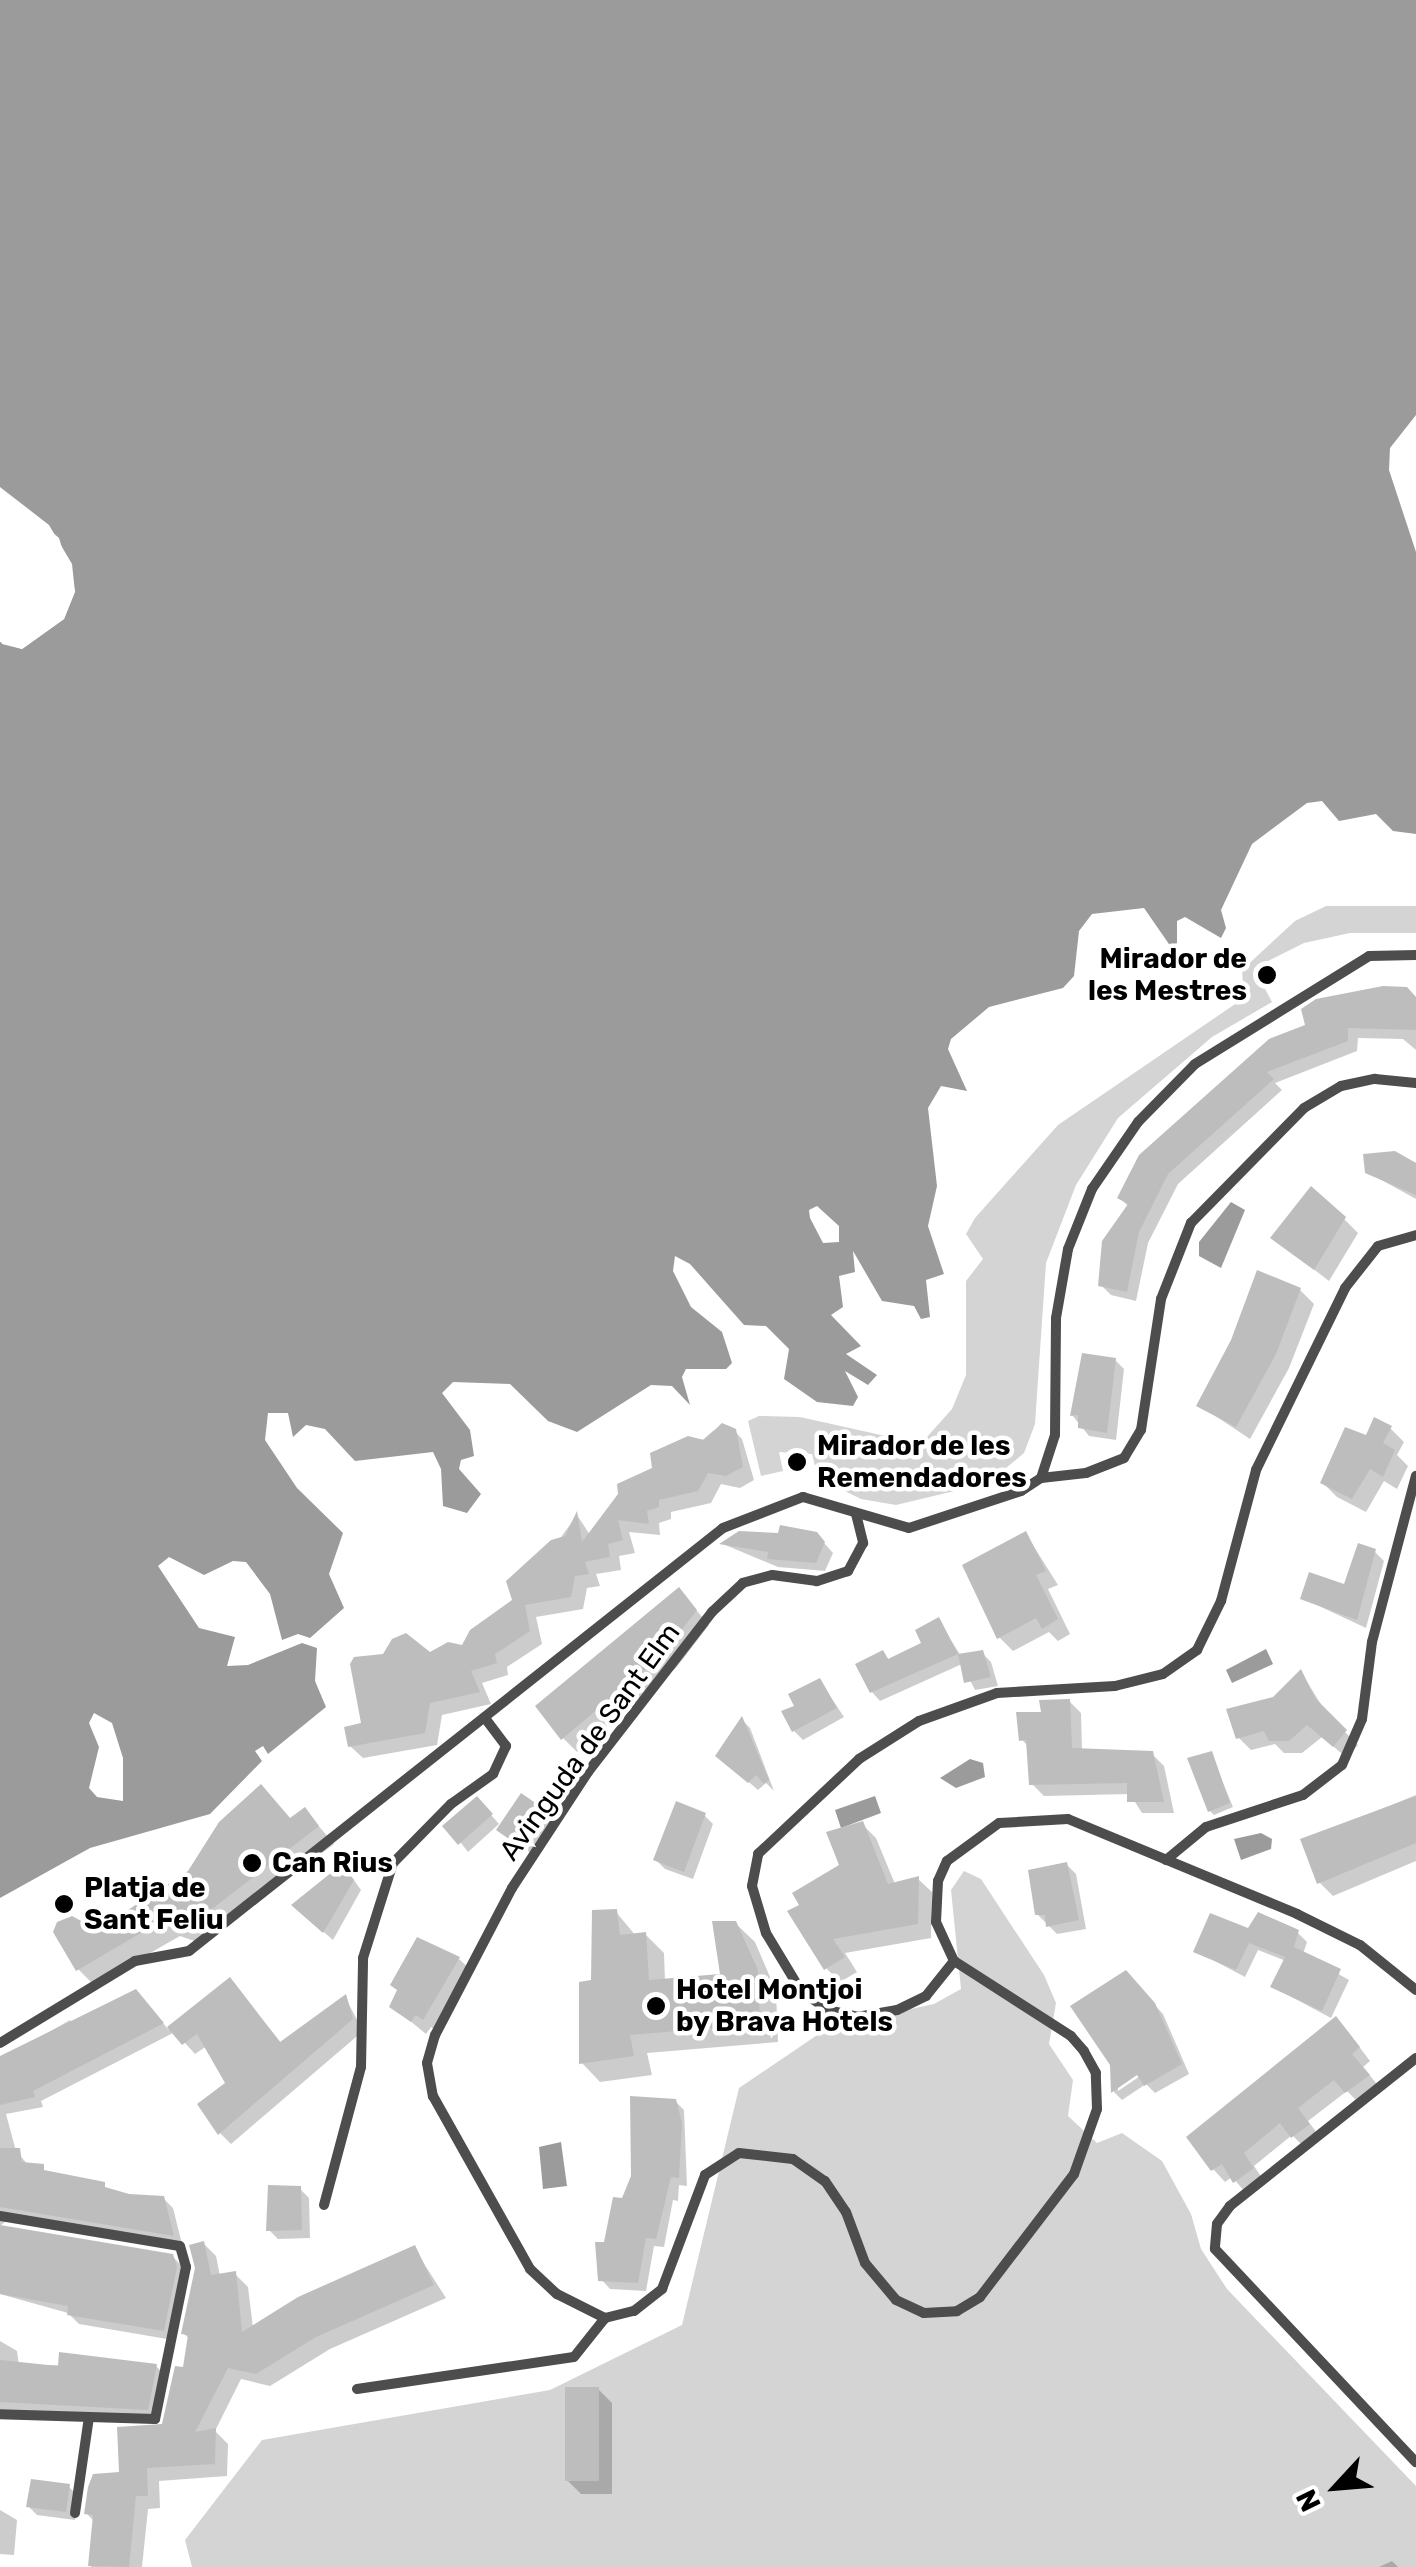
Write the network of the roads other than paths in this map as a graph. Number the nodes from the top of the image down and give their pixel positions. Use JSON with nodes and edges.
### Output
{"nodes":[{"id":1,"x":1416,"y":955,"type":"edge"},
{"id":2,"x":1416,"y":1083,"type":"edge"},
{"id":3,"x":1416,"y":1234,"type":"edge"},
{"id":4,"x":1416,"y":1476,"type":"edge"},
{"id":5,"x":1041,"y":1478,"type":"junction"},
{"id":6,"x":856,"y":1514,"type":"junction"},
{"id":7,"x":485,"y":1718,"type":"junction"},
{"id":8,"x":1166,"y":1860,"type":"junction"},
{"id":9,"x":954,"y":1961,"type":"junction"},
{"id":10,"x":1416,"y":1990,"type":"edge"},
{"id":11,"x":0,"y":2043,"type":"edge"},
{"id":12,"x":1416,"y":2058,"type":"edge"},
{"id":13,"x":324,"y":2205,"type":"dead end"},
{"id":14,"x":0,"y":2216,"type":"edge"},
{"id":15,"x":606,"y":2318,"type":"junction"},
{"id":16,"x":357,"y":2389,"type":"dead end"},
{"id":17,"x":0,"y":2414,"type":"edge"},
{"id":18,"x":89,"y":2417,"type":"junction"},
{"id":19,"x":1416,"y":2462,"type":"edge"},
{"id":20,"x":75,"y":2513,"type":"dead end"}],
"edges":[{"from":1,"to":5,"type":"street"},
{"from":2,"to":5,"type":"street"},
{"from":3,"to":9,"type":"street"},
{"from":4,"to":8,"type":"street"},
{"from":5,"to":6,"type":"street"},
{"from":6,"to":7,"type":"street"},
{"from":6,"to":15,"type":"street","name":"Avinguda de Sant Elm"},
{"from":7,"to":11,"type":"street"},
{"from":7,"to":13,"type":"street"},
{"from":8,"to":9,"type":"street"},
{"from":8,"to":10,"type":"street"},
{"from":9,"to":15,"type":"street"},
{"from":12,"to":19,"type":"street"},
{"from":14,"to":18,"type":"street"},
{"from":15,"to":16,"type":"street"},
{"from":17,"to":18,"type":"street"},
{"from":18,"to":20,"type":"street"}]}
